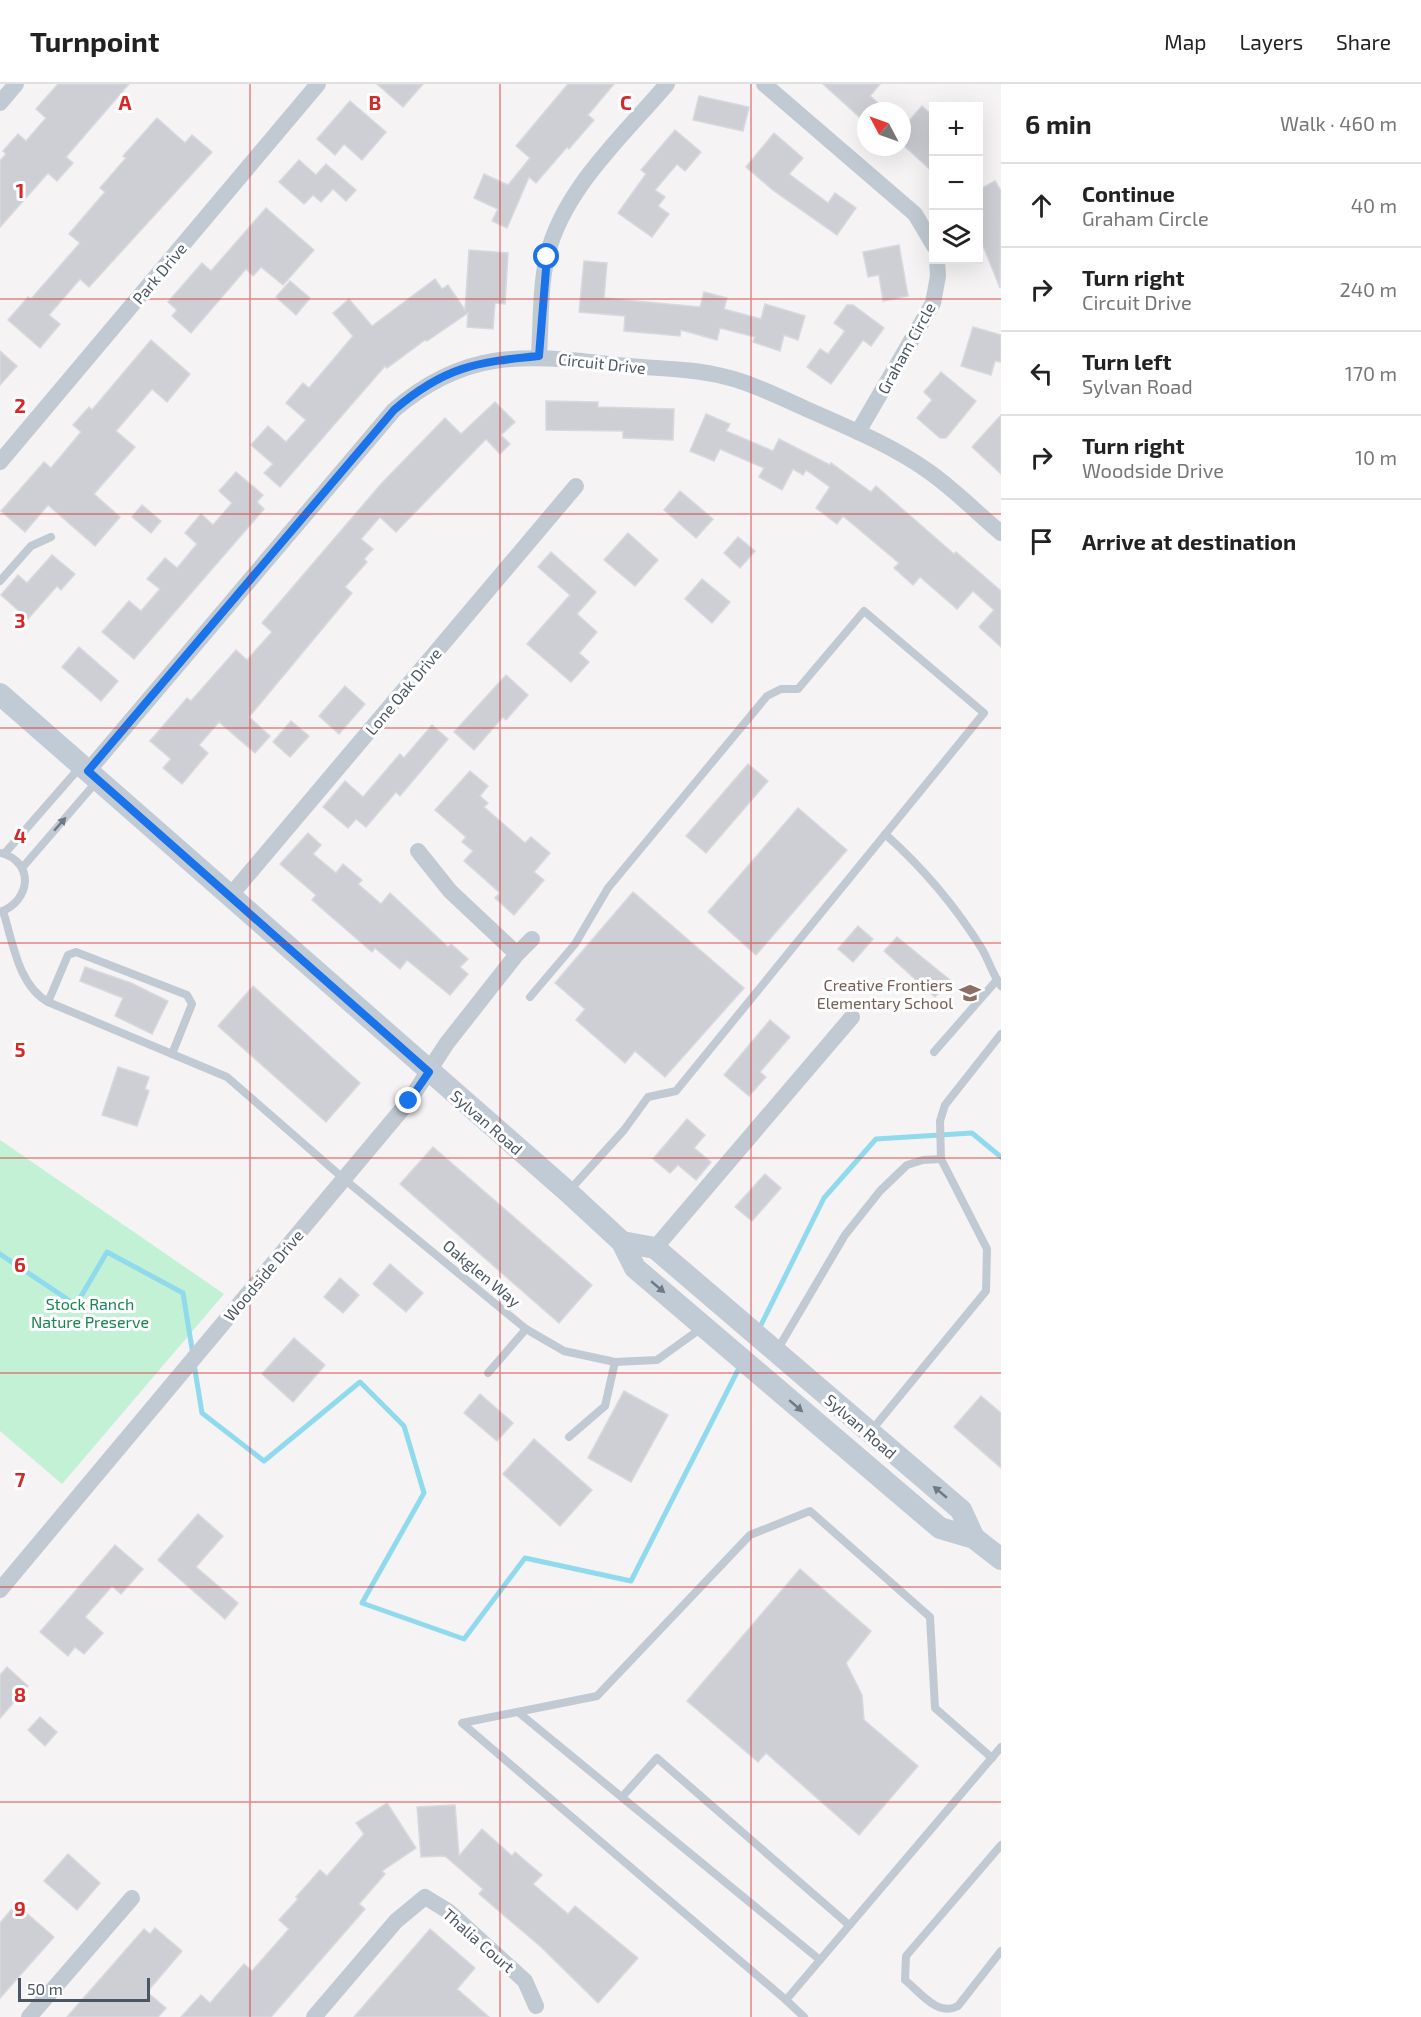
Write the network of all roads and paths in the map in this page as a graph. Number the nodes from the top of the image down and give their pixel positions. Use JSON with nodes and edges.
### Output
{"nodes":[{"id":1,"x":16,"y":84,"type":"edge"},
{"id":2,"x":318,"y":84,"type":"edge"},
{"id":3,"x":667,"y":84,"type":"edge"},
{"id":4,"x":764,"y":84,"type":"edge"},
{"id":5,"x":0,"y":103,"type":"edge"},
{"id":6,"x":929,"y":239,"type":"edge"},
{"id":7,"x":937,"y":264,"type":"edge"},
{"id":8,"x":539,"y":356,"type":"junction"},
{"id":9,"x":858,"y":432,"type":"junction"},
{"id":10,"x":0,"y":462,"type":"edge"},
{"id":11,"x":576,"y":486,"type":"dead end"},
{"id":12,"x":1001,"y":533,"type":"edge"},
{"id":13,"x":51,"y":537,"type":"dead end"},
{"id":14,"x":0,"y":581,"type":"edge"},
{"id":15,"x":0,"y":694,"type":"edge"},
{"id":16,"x":89,"y":772,"type":"junction"},
{"id":17,"x":885,"y":834,"type":"junction"},
{"id":18,"x":418,"y":851,"type":"dead end"},
{"id":19,"x":2,"y":853,"type":"edge"},
{"id":20,"x":22,"y":868,"type":"junction"},
{"id":21,"x":230,"y":896,"type":"junction"},
{"id":22,"x":2,"y":911,"type":"edge"},
{"id":23,"x":532,"y":939,"type":"dead end"},
{"id":24,"x":517,"y":954,"type":"junction"},
{"id":25,"x":999,"y":983,"type":"edge"},
{"id":26,"x":530,"y":997,"type":"dead end"},
{"id":27,"x":48,"y":1002,"type":"junction"},
{"id":28,"x":852,"y":1017,"type":"dead end"},
{"id":29,"x":1001,"y":1034,"type":"edge"},
{"id":30,"x":934,"y":1052,"type":"dead end"},
{"id":31,"x":172,"y":1054,"type":"junction"},
{"id":32,"x":429,"y":1072,"type":"junction"},
{"id":33,"x":940,"y":1159,"type":"junction"},
{"id":34,"x":344,"y":1179,"type":"junction"},
{"id":35,"x":568,"y":1192,"type":"junction"},
{"id":36,"x":622,"y":1242,"type":"junction"},
{"id":37,"x":655,"y":1248,"type":"junction"},
{"id":38,"x":704,"y":1326,"type":"junction"},
{"id":39,"x":526,"y":1329,"type":"junction"},
{"id":40,"x":771,"y":1347,"type":"junction"},
{"id":41,"x":615,"y":1362,"type":"junction"},
{"id":42,"x":488,"y":1373,"type":"dead end"},
{"id":43,"x":869,"y":1434,"type":"junction"},
{"id":44,"x":569,"y":1437,"type":"dead end"},
{"id":45,"x":974,"y":1538,"type":"junction"},
{"id":46,"x":1001,"y":1559,"type":"edge"},
{"id":47,"x":0,"y":1590,"type":"edge"},
{"id":48,"x":518,"y":1712,"type":"junction"},
{"id":49,"x":1001,"y":1747,"type":"edge"},
{"id":50,"x":992,"y":1758,"type":"junction"},
{"id":51,"x":622,"y":1797,"type":"junction"},
{"id":52,"x":1001,"y":1845,"type":"edge"},
{"id":53,"x":132,"y":1898,"type":"dead end"},
{"id":54,"x":849,"y":1925,"type":"junction"},
{"id":55,"x":1001,"y":1951,"type":"edge"},
{"id":56,"x":820,"y":1960,"type":"junction"},
{"id":57,"x":786,"y":2000,"type":"junction"},
{"id":58,"x":536,"y":2006,"type":"dead end"},
{"id":59,"x":29,"y":2017,"type":"edge"},
{"id":60,"x":314,"y":2017,"type":"edge"},
{"id":61,"x":804,"y":2017,"type":"edge"}],
"edges":[{"from":1,"to":5,"type":"street"},
{"from":2,"to":10,"type":"street","name":"Park Drive"},
{"from":3,"to":8,"type":"street"},
{"from":4,"to":6,"type":"street"},
{"from":7,"to":9,"type":"street","name":"Graham Circle"},
{"from":8,"to":9,"type":"street","name":"Circuit Drive"},
{"from":8,"to":16,"type":"street","name":"Circuit Drive"},
{"from":9,"to":12,"type":"street","name":"Circuit Drive"},
{"from":11,"to":21,"type":"street","name":"Lone Oak Drive"},
{"from":13,"to":14,"type":"lane"},
{"from":15,"to":16,"type":"main road","name":"Sylvan Road"},
{"from":16,"to":19,"type":"lane"},
{"from":20,"to":16,"type":"lane","one_way":true},
{"from":16,"to":21,"type":"main road","name":"Sylvan Road"},
{"from":17,"to":25,"type":"lane"},
{"from":17,"to":26,"type":"lane"},
{"from":17,"to":35,"type":"lane"},
{"from":18,"to":24,"type":"street"},
{"from":19,"to":20,"type":"lane"},
{"from":20,"to":22,"type":"lane"},
{"from":21,"to":32,"type":"main road","name":"Sylvan Road"},
{"from":22,"to":27,"type":"lane","name":"Oakglen Way"},
{"from":23,"to":24,"type":"street","name":"Woodside Drive"},
{"from":24,"to":32,"type":"street","name":"Woodside Drive"},
{"from":25,"to":30,"type":"lane"},
{"from":27,"to":31,"type":"lane","name":"Oakglen Way"},
{"from":27,"to":31,"type":"lane"},
{"from":28,"to":37,"type":"street"},
{"from":29,"to":33,"type":"lane"},
{"from":31,"to":34,"type":"lane","name":"Oakglen Way"},
{"from":32,"to":34,"type":"street","name":"Woodside Drive"},
{"from":32,"to":35,"type":"main road","name":"Sylvan Road"},
{"from":33,"to":40,"type":"lane"},
{"from":33,"to":43,"type":"lane"},
{"from":34,"to":39,"type":"lane","name":"Oakglen Way"},
{"from":34,"to":47,"type":"street","name":"Woodside Drive"},
{"from":35,"to":36,"type":"main road","name":"Sylvan Road"},
{"from":36,"to":37,"type":"main road","name":"Sylvan Road"},
{"from":36,"to":38,"type":"main road","name":"Sylvan Road","one_way":true},
{"from":37,"to":40,"type":"main road","name":"Sylvan Road"},
{"from":38,"to":41,"type":"lane","name":"Oakglen Way"},
{"from":38,"to":45,"type":"main road","name":"Sylvan Road","one_way":true},
{"from":39,"to":41,"type":"lane","name":"Oakglen Way"},
{"from":39,"to":42,"type":"lane"},
{"from":40,"to":43,"type":"main road","name":"Sylvan Road"},
{"from":41,"to":44,"type":"lane"},
{"from":45,"to":43,"type":"main road","name":"Sylvan Road","one_way":true},
{"from":45,"to":46,"type":"main road","name":"Sylvan Road"},
{"from":48,"to":50,"type":"lane"},
{"from":48,"to":51,"type":"lane"},
{"from":48,"to":57,"type":"lane"},
{"from":49,"to":50,"type":"lane"},
{"from":50,"to":54,"type":"lane"},
{"from":51,"to":54,"type":"lane"},
{"from":51,"to":56,"type":"lane"},
{"from":52,"to":55,"type":"lane"},
{"from":53,"to":59,"type":"street"},
{"from":54,"to":56,"type":"lane"},
{"from":56,"to":57,"type":"lane"},
{"from":57,"to":61,"type":"lane"},
{"from":58,"to":60,"type":"street","name":"Thalia Court"}]}
